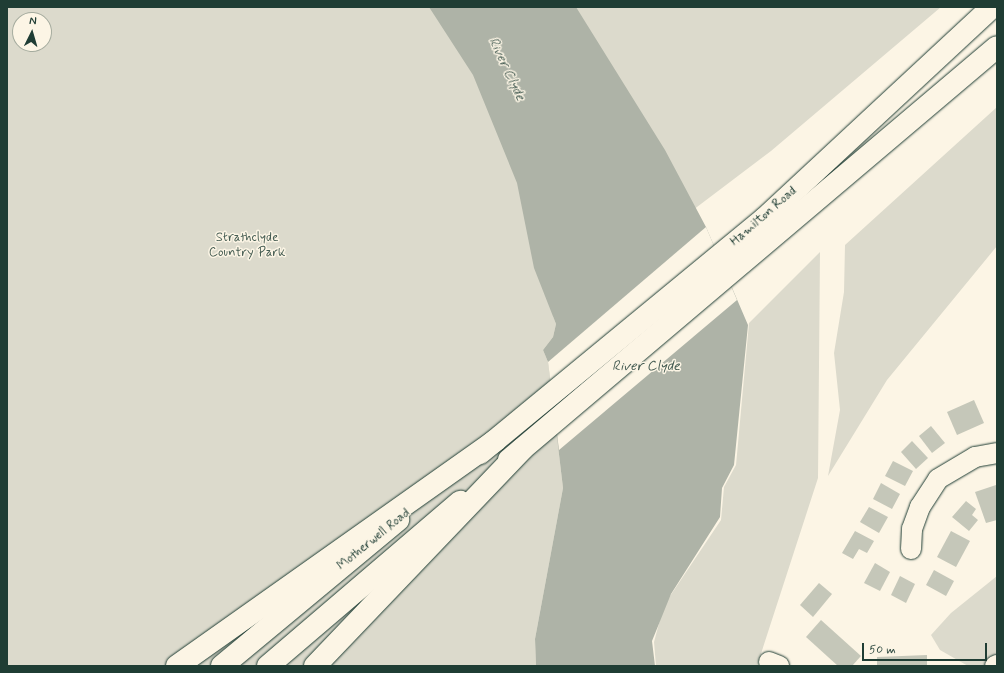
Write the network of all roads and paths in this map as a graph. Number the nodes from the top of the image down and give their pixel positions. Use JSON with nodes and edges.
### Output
{"nodes":[{"id":1,"x":992,"y":7,"type":"edge"},
{"id":2,"x":997,"y":47,"type":"edge"},
{"id":3,"x":771,"y":227,"type":"junction"},
{"id":4,"x":527,"y":416,"type":"joint"},
{"id":5,"x":495,"y":441,"type":"junction"},
{"id":6,"x":531,"y":442,"type":"junction"},
{"id":7,"x":997,"y":453,"type":"edge"},
{"id":8,"x":911,"y":549,"type":"dead end"},
{"id":9,"x":177,"y":666,"type":"edge"},
{"id":10,"x":222,"y":666,"type":"edge"},
{"id":11,"x":268,"y":666,"type":"edge"},
{"id":12,"x":315,"y":666,"type":"edge"}],
"edges":[{"from":1,"to":3,"type":"main road","name":"Hamilton Road"},
{"from":2,"to":3,"type":"main road","name":"Hamilton Road"},
{"from":3,"to":4,"type":"main road","name":"Hamilton Road"},
{"from":3,"to":6,"type":"main road","name":"Hamilton Road"},
{"from":4,"to":5,"type":"main road","name":"Motherwell Road"},
{"from":5,"to":9,"type":"main road"},
{"from":5,"to":10,"type":"main road","name":"Motherwell Road"},
{"from":6,"to":11,"type":"main road","name":"Motherwell Road"},
{"from":6,"to":12,"type":"main road"},
{"from":7,"to":8,"type":"street"}]}
